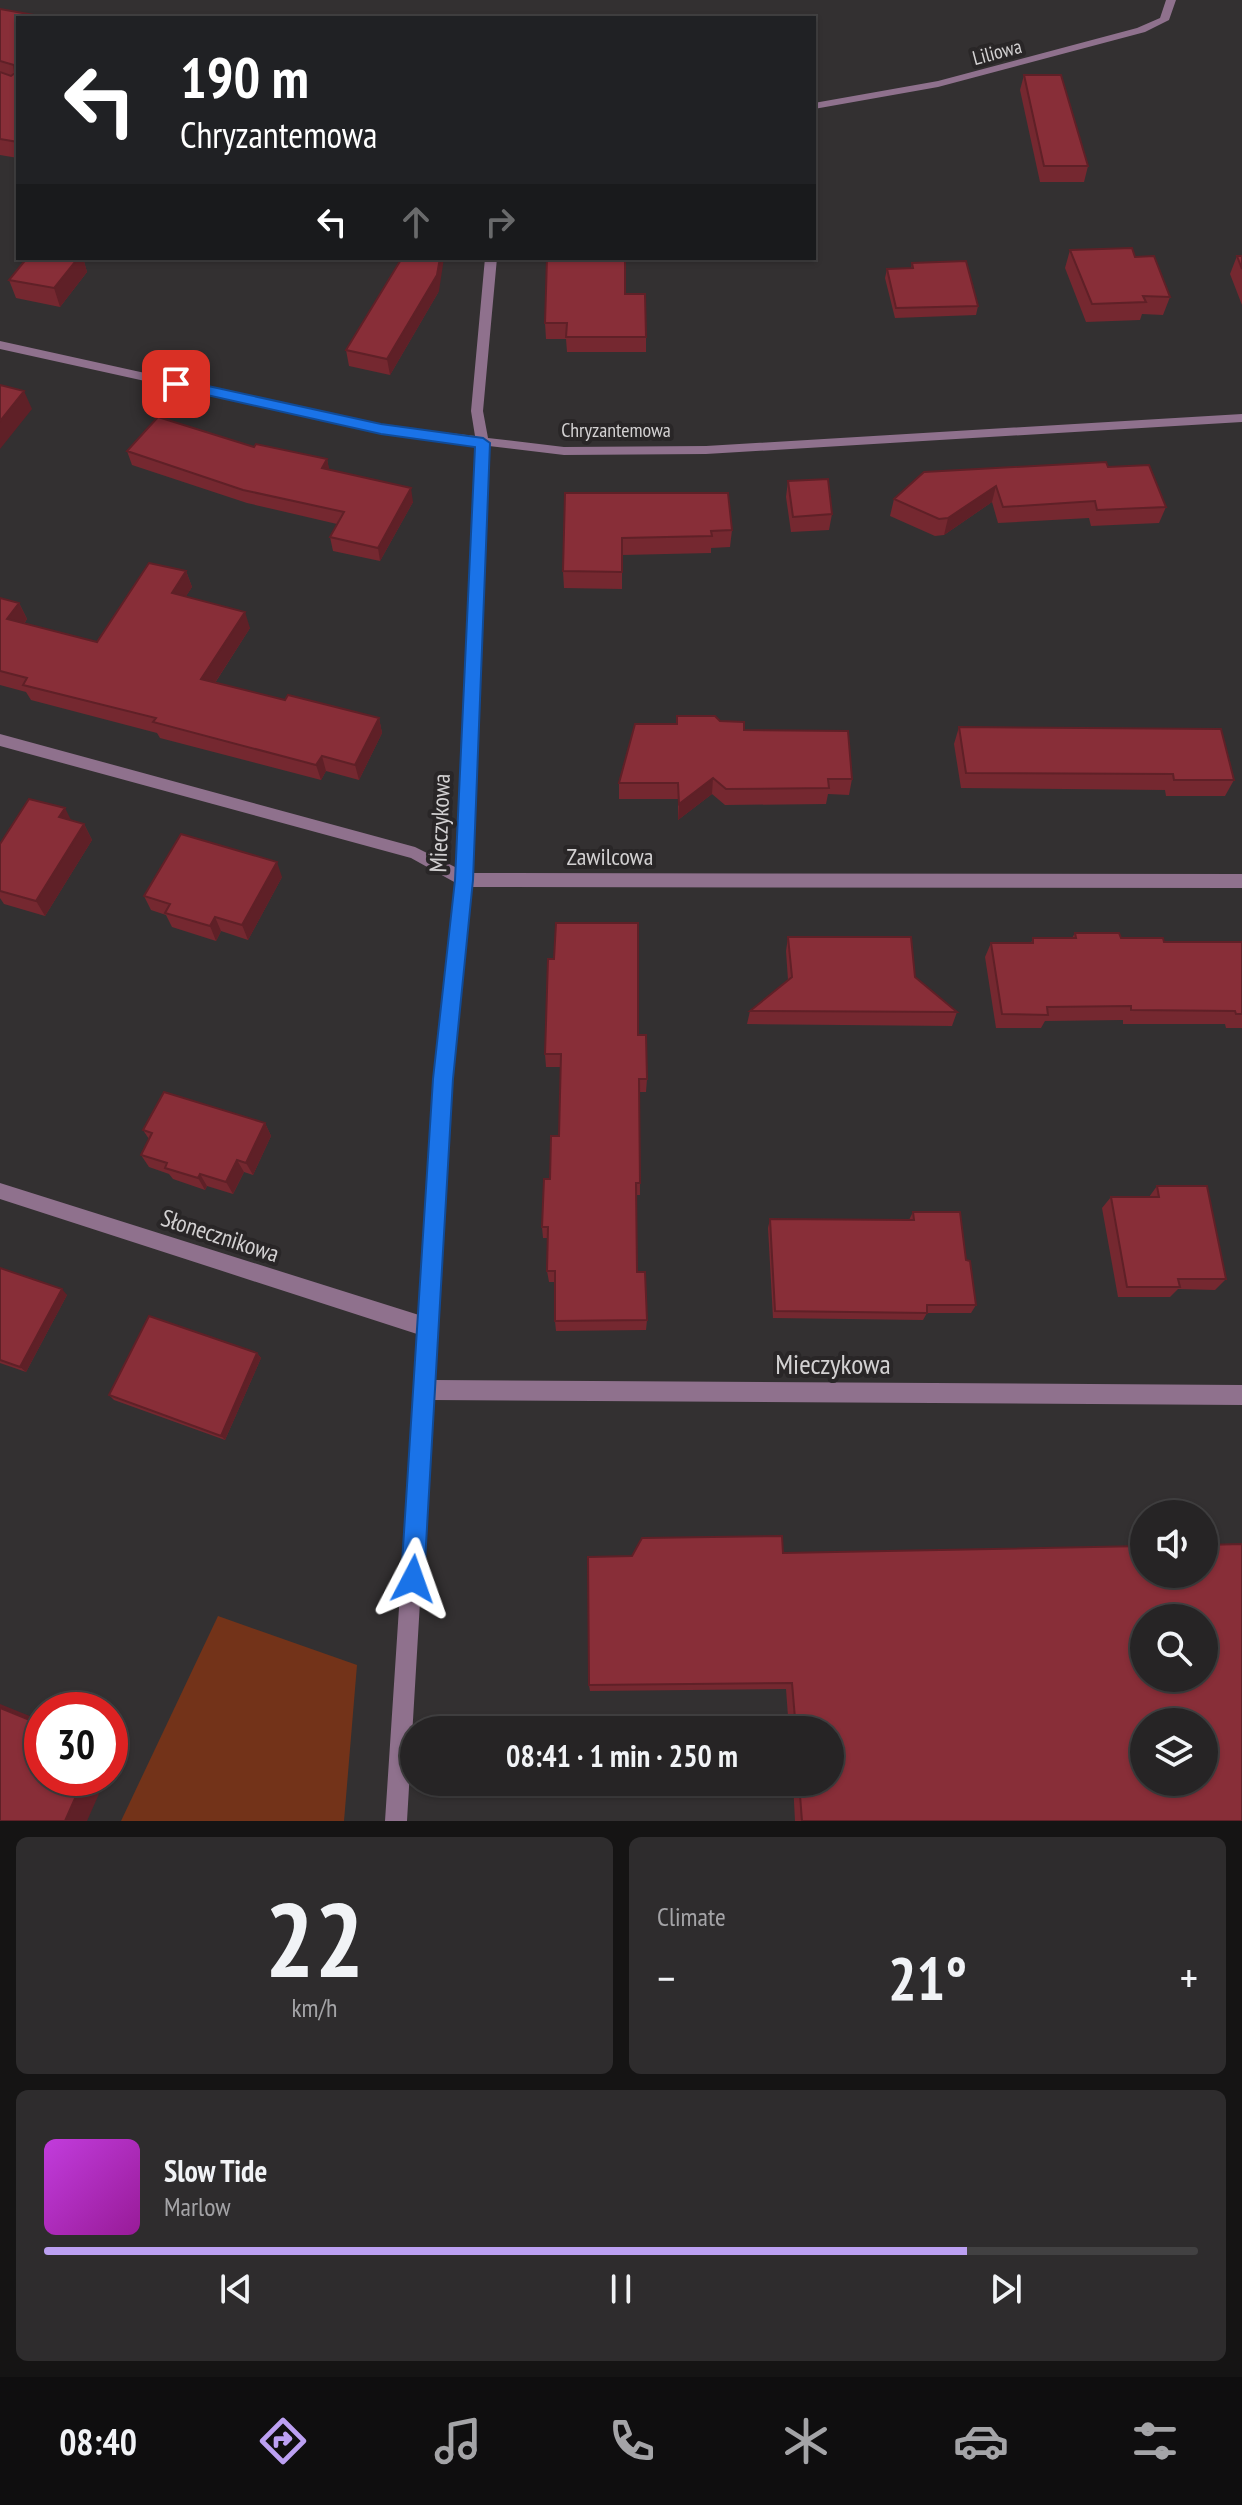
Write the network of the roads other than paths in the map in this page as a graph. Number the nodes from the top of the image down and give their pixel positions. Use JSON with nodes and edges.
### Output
{"nodes":[{"id":1,"x":1171,"y":0,"type":"edge"},
{"id":2,"x":816,"y":106,"type":"edge"},
{"id":3,"x":491,"y":260,"type":"edge"},
{"id":4,"x":0,"y":345,"type":"edge"},
{"id":5,"x":1242,"y":418,"type":"edge"},
{"id":6,"x":483,"y":443,"type":"junction"},
{"id":7,"x":0,"y":740,"type":"edge"},
{"id":8,"x":464,"y":880,"type":"junction"},
{"id":9,"x":1242,"y":881,"type":"edge"},
{"id":10,"x":0,"y":1191,"type":"edge"},
{"id":11,"x":426,"y":1327,"type":"junction"},
{"id":12,"x":424,"y":1390,"type":"junction"},
{"id":13,"x":1242,"y":1395,"type":"edge"},
{"id":14,"x":396,"y":1821,"type":"edge"}],
"edges":[{"from":1,"to":2,"type":"street","name":"Liliowa"},
{"from":3,"to":6,"type":"street","name":"Mieczykowa"},
{"from":4,"to":6,"type":"street","name":"Chryzantemowa"},
{"from":5,"to":6,"type":"street","name":"Chryzantemowa"},
{"from":6,"to":8,"type":"street","name":"Mieczykowa"},
{"from":7,"to":8,"type":"street","name":"Zawilcowa"},
{"from":8,"to":9,"type":"street","name":"Zawilcowa"},
{"from":8,"to":11,"type":"street","name":"Mieczykowa"},
{"from":10,"to":11,"type":"street","name":"Słonecznikowa"},
{"from":11,"to":12,"type":"street","name":"Mieczykowa"},
{"from":12,"to":13,"type":"street","name":"Mieczykowa"},
{"from":12,"to":14,"type":"street","name":"Mieczykowa"}]}
